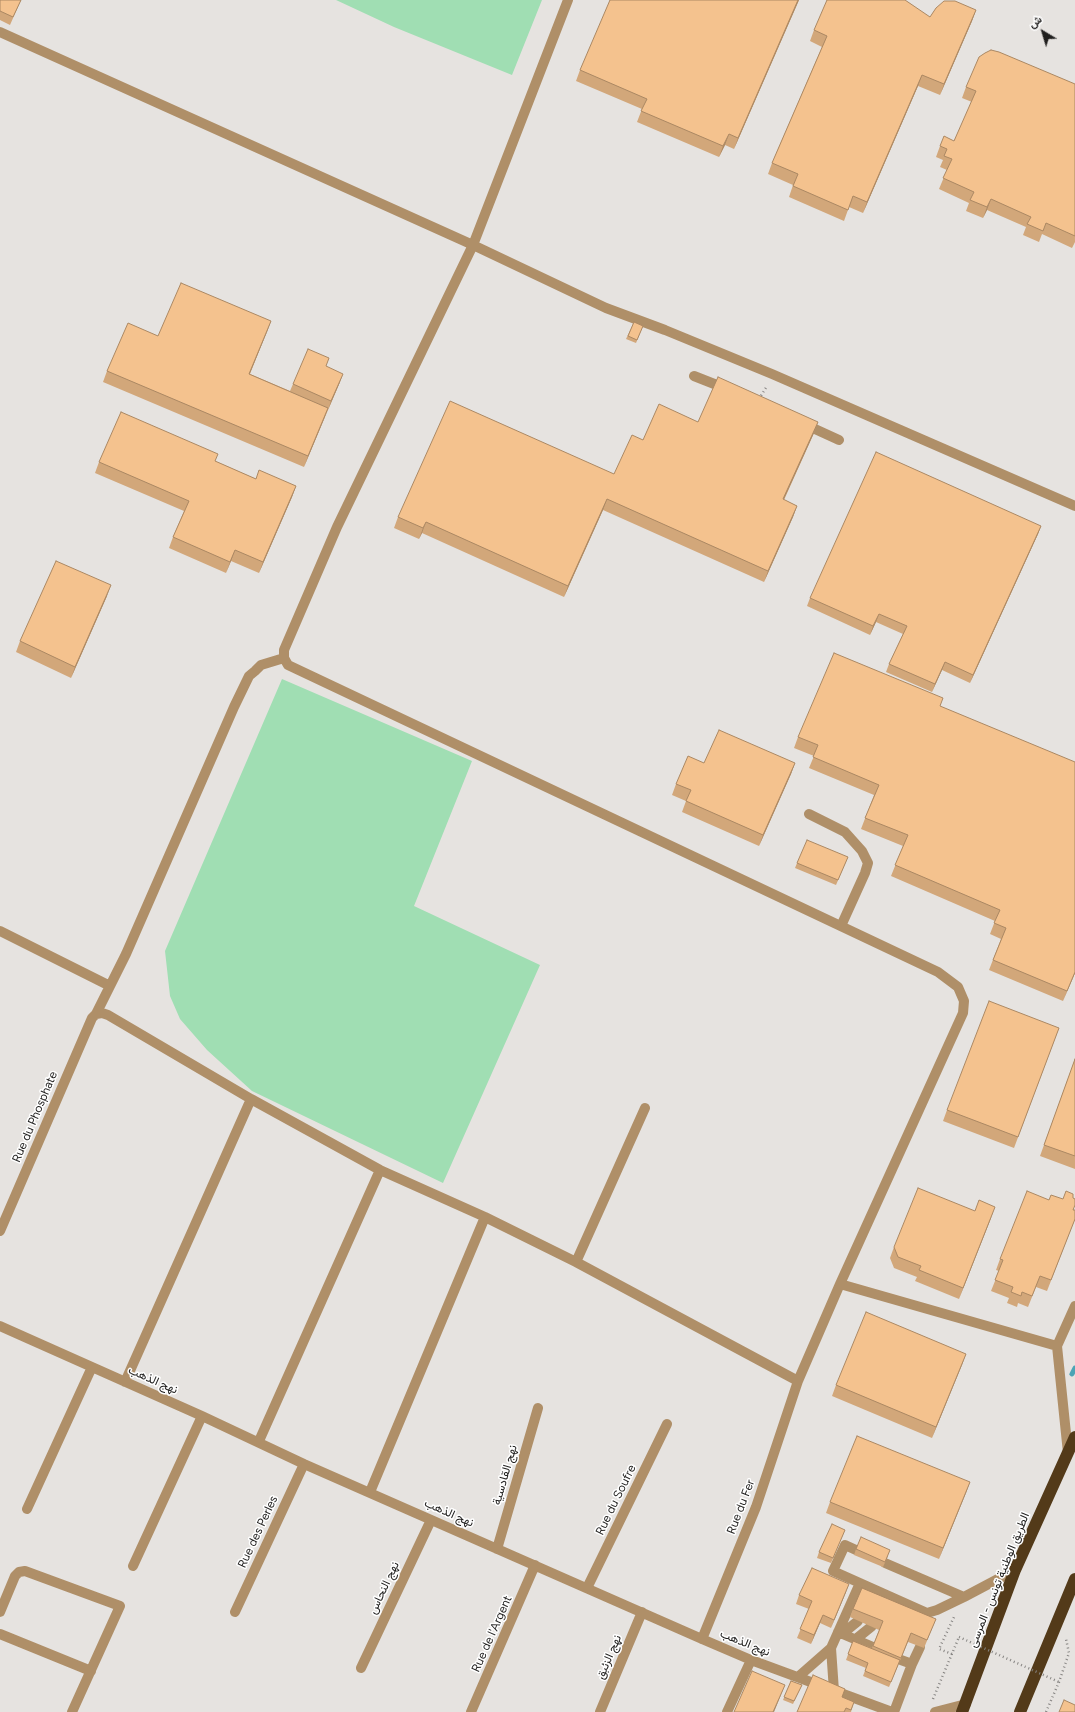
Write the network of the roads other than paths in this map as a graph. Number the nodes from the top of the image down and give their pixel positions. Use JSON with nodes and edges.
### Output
{"nodes":[{"id":1,"x":568,"y":0,"type":"edge"},
{"id":2,"x":0,"y":32,"type":"edge"},
{"id":3,"x":473,"y":245,"type":"junction"},
{"id":4,"x":694,"y":376,"type":"dead end"},
{"id":5,"x":736,"y":393,"type":"edge"},
{"id":6,"x":798,"y":421,"type":"edge"},
{"id":7,"x":838,"y":440,"type":"dead end"},
{"id":8,"x":1075,"y":506,"type":"edge"},
{"id":9,"x":284,"y":658,"type":"junction"},
{"id":10,"x":809,"y":814,"type":"dead end"},
{"id":11,"x":840,"y":926,"type":"junction"},
{"id":12,"x":0,"y":931,"type":"edge"},
{"id":13,"x":110,"y":986,"type":"junction"},
{"id":14,"x":96,"y":1014,"type":"junction"},
{"id":15,"x":251,"y":1099,"type":"junction"},
{"id":16,"x":646,"y":1108,"type":"dead end"},
{"id":17,"x":380,"y":1170,"type":"junction"},
{"id":18,"x":485,"y":1217,"type":"junction"},
{"id":19,"x":0,"y":1231,"type":"edge"},
{"id":20,"x":576,"y":1262,"type":"junction"},
{"id":21,"x":840,"y":1284,"type":"junction"},
{"id":22,"x":1075,"y":1306,"type":"edge"},
{"id":23,"x":0,"y":1326,"type":"edge"},
{"id":24,"x":1057,"y":1346,"type":"junction"},
{"id":25,"x":92,"y":1367,"type":"junction"},
{"id":26,"x":798,"y":1381,"type":"junction"},
{"id":27,"x":125,"y":1382,"type":"junction"},
{"id":28,"x":538,"y":1408,"type":"dead end"},
{"id":29,"x":202,"y":1416,"type":"junction"},
{"id":30,"x":667,"y":1424,"type":"dead end"},
{"id":31,"x":1075,"y":1437,"type":"edge"},
{"id":32,"x":259,"y":1442,"type":"junction"},
{"id":33,"x":1068,"y":1453,"type":"junction"},
{"id":34,"x":304,"y":1464,"type":"junction"},
{"id":35,"x":370,"y":1492,"type":"junction"},
{"id":36,"x":26,"y":1509,"type":"dead end"},
{"id":37,"x":431,"y":1520,"type":"junction"},
{"id":38,"x":497,"y":1549,"type":"junction"},
{"id":39,"x":856,"y":1550,"type":"edge"},
{"id":40,"x":886,"y":1563,"type":"edge"},
{"id":41,"x":133,"y":1566,"type":"dead end"},
{"id":42,"x":535,"y":1566,"type":"junction"},
{"id":43,"x":1015,"y":1570,"type":"junction"},
{"id":44,"x":1075,"y":1579,"type":"edge"},
{"id":45,"x":860,"y":1583,"type":"junction"},
{"id":46,"x":587,"y":1588,"type":"junction"},
{"id":47,"x":887,"y":1595,"type":"junction"},
{"id":48,"x":964,"y":1597,"type":"junction"},
{"id":49,"x":901,"y":1602,"type":"junction"},
{"id":50,"x":876,"y":1604,"type":"edge"},
{"id":51,"x":914,"y":1607,"type":"junction"},
{"id":52,"x":891,"y":1610,"type":"edge"},
{"id":53,"x":0,"y":1612,"type":"edge"},
{"id":54,"x":235,"y":1612,"type":"dead end"},
{"id":55,"x":642,"y":1612,"type":"junction"},
{"id":56,"x":904,"y":1615,"type":"edge"},
{"id":57,"x":932,"y":1615,"type":"junction"},
{"id":58,"x":858,"y":1620,"type":"edge"},
{"id":59,"x":918,"y":1621,"type":"edge"},
{"id":60,"x":872,"y":1626,"type":"edge"},
{"id":61,"x":840,"y":1633,"type":"junction"},
{"id":62,"x":0,"y":1634,"type":"edge"},
{"id":63,"x":702,"y":1639,"type":"junction"},
{"id":64,"x":856,"y":1639,"type":"junction"},
{"id":65,"x":872,"y":1644,"type":"edge"},
{"id":66,"x":920,"y":1647,"type":"edge"},
{"id":67,"x":831,"y":1648,"type":"junction"},
{"id":68,"x":752,"y":1660,"type":"junction"},
{"id":69,"x":901,"y":1660,"type":"edge"},
{"id":70,"x":912,"y":1664,"type":"junction"},
{"id":71,"x":361,"y":1668,"type":"dead end"},
{"id":72,"x":91,"y":1671,"type":"junction"},
{"id":73,"x":798,"y":1677,"type":"junction"},
{"id":74,"x":834,"y":1691,"type":"junction"},
{"id":75,"x":964,"y":1708,"type":"edge"},
{"id":76,"x":932,"y":1709,"type":"edge"},
{"id":77,"x":72,"y":1712,"type":"edge"},
{"id":78,"x":472,"y":1712,"type":"edge"},
{"id":79,"x":600,"y":1712,"type":"edge"},
{"id":80,"x":726,"y":1712,"type":"edge"},
{"id":81,"x":893,"y":1712,"type":"edge"},
{"id":82,"x":1020,"y":1712,"type":"edge"}],
"edges":[{"from":1,"to":3,"type":"street"},
{"from":2,"to":3,"type":"street"},
{"from":3,"to":8,"type":"street"},
{"from":3,"to":9,"type":"street"},
{"from":4,"to":5,"type":"street"},
{"from":6,"to":7,"type":"street"},
{"from":9,"to":11,"type":"street","name":"Rue du Fer"},
{"from":9,"to":13,"type":"street","name":"Rue du Phosphate"},
{"from":10,"to":11,"type":"street"},
{"from":11,"to":21,"type":"street","name":"Rue du Fer"},
{"from":12,"to":13,"type":"street"},
{"from":13,"to":14,"type":"street","name":"Rue du Phosphate"},
{"from":14,"to":15,"type":"street"},
{"from":14,"to":19,"type":"street","name":"Rue du Phosphate"},
{"from":15,"to":17,"type":"street"},
{"from":15,"to":27,"type":"street"},
{"from":16,"to":20,"type":"street"},
{"from":17,"to":18,"type":"street"},
{"from":17,"to":32,"type":"street"},
{"from":18,"to":20,"type":"street"},
{"from":18,"to":35,"type":"street"},
{"from":20,"to":26,"type":"street"},
{"from":21,"to":24,"type":"street"},
{"from":21,"to":26,"type":"street","name":"Rue du Fer"},
{"from":22,"to":24,"type":"street"},
{"from":23,"to":25,"type":"street","name":"نهج الذهب"},
{"from":24,"to":33,"type":"street"},
{"from":25,"to":27,"type":"street","name":"نهج الذهب"},
{"from":25,"to":36,"type":"street"},
{"from":26,"to":63,"type":"street","name":"Rue du Fer"},
{"from":27,"to":29,"type":"street","name":"نهج الذهب"},
{"from":28,"to":38,"type":"street","name":"نهج القادسية"},
{"from":29,"to":32,"type":"street","name":"نهج الذهب"},
{"from":29,"to":41,"type":"street"},
{"from":30,"to":46,"type":"street","name":"Rue du Soufre"},
{"from":31,"to":33,"type":"highway","name":"الطريق الوطنية تونس - المرسى"},
{"from":32,"to":34,"type":"street","name":"نهج الذهب"},
{"from":33,"to":43,"type":"highway","name":"الطريق الوطنية تونس - المرسى"},
{"from":34,"to":35,"type":"street","name":"نهج الذهب"},
{"from":34,"to":54,"type":"street","name":"Rue des Perles"},
{"from":35,"to":37,"type":"street","name":"نهج الذهب"},
{"from":37,"to":38,"type":"street","name":"نهج الذهب"},
{"from":37,"to":71,"type":"street","name":"نهج النحاس"},
{"from":38,"to":42,"type":"street","name":"نهج الذهب"},
{"from":39,"to":45,"type":"street"},
{"from":40,"to":48,"type":"street"},
{"from":42,"to":46,"type":"street","name":"نهج الذهب"},
{"from":42,"to":78,"type":"street","name":"Rue de l'Argent"},
{"from":43,"to":48,"type":"street"},
{"from":43,"to":75,"type":"highway","name":"الطريق الوطنية تونس - المرسى"},
{"from":44,"to":82,"type":"highway"},
{"from":45,"to":47,"type":"street"},
{"from":45,"to":61,"type":"street"},
{"from":46,"to":55,"type":"street","name":"نهج الذهب"},
{"from":47,"to":49,"type":"street"},
{"from":47,"to":50,"type":"street"},
{"from":48,"to":57,"type":"street"},
{"from":49,"to":51,"type":"street"},
{"from":49,"to":52,"type":"street"},
{"from":51,"to":56,"type":"street"},
{"from":51,"to":57,"type":"street"},
{"from":53,"to":72,"type":"street"},
{"from":55,"to":63,"type":"street","name":"نهج الذهب"},
{"from":55,"to":79,"type":"street","name":"نهج الزئبق"},
{"from":57,"to":59,"type":"street"},
{"from":58,"to":61,"type":"street"},
{"from":60,"to":64,"type":"street"},
{"from":61,"to":64,"type":"street"},
{"from":61,"to":67,"type":"street"},
{"from":62,"to":72,"type":"street"},
{"from":63,"to":68,"type":"street","name":"نهج الذهب"},
{"from":64,"to":65,"type":"street"},
{"from":66,"to":70,"type":"street"},
{"from":67,"to":73,"type":"street"},
{"from":67,"to":74,"type":"street"},
{"from":68,"to":73,"type":"street","name":"نهج الذهب"},
{"from":68,"to":80,"type":"street"},
{"from":69,"to":70,"type":"street"},
{"from":70,"to":81,"type":"street"},
{"from":72,"to":77,"type":"street"},
{"from":73,"to":74,"type":"street","name":"نهج الذهب"},
{"from":74,"to":81,"type":"street","name":"نهج الذهب"},
{"from":75,"to":76,"type":"street"}]}
